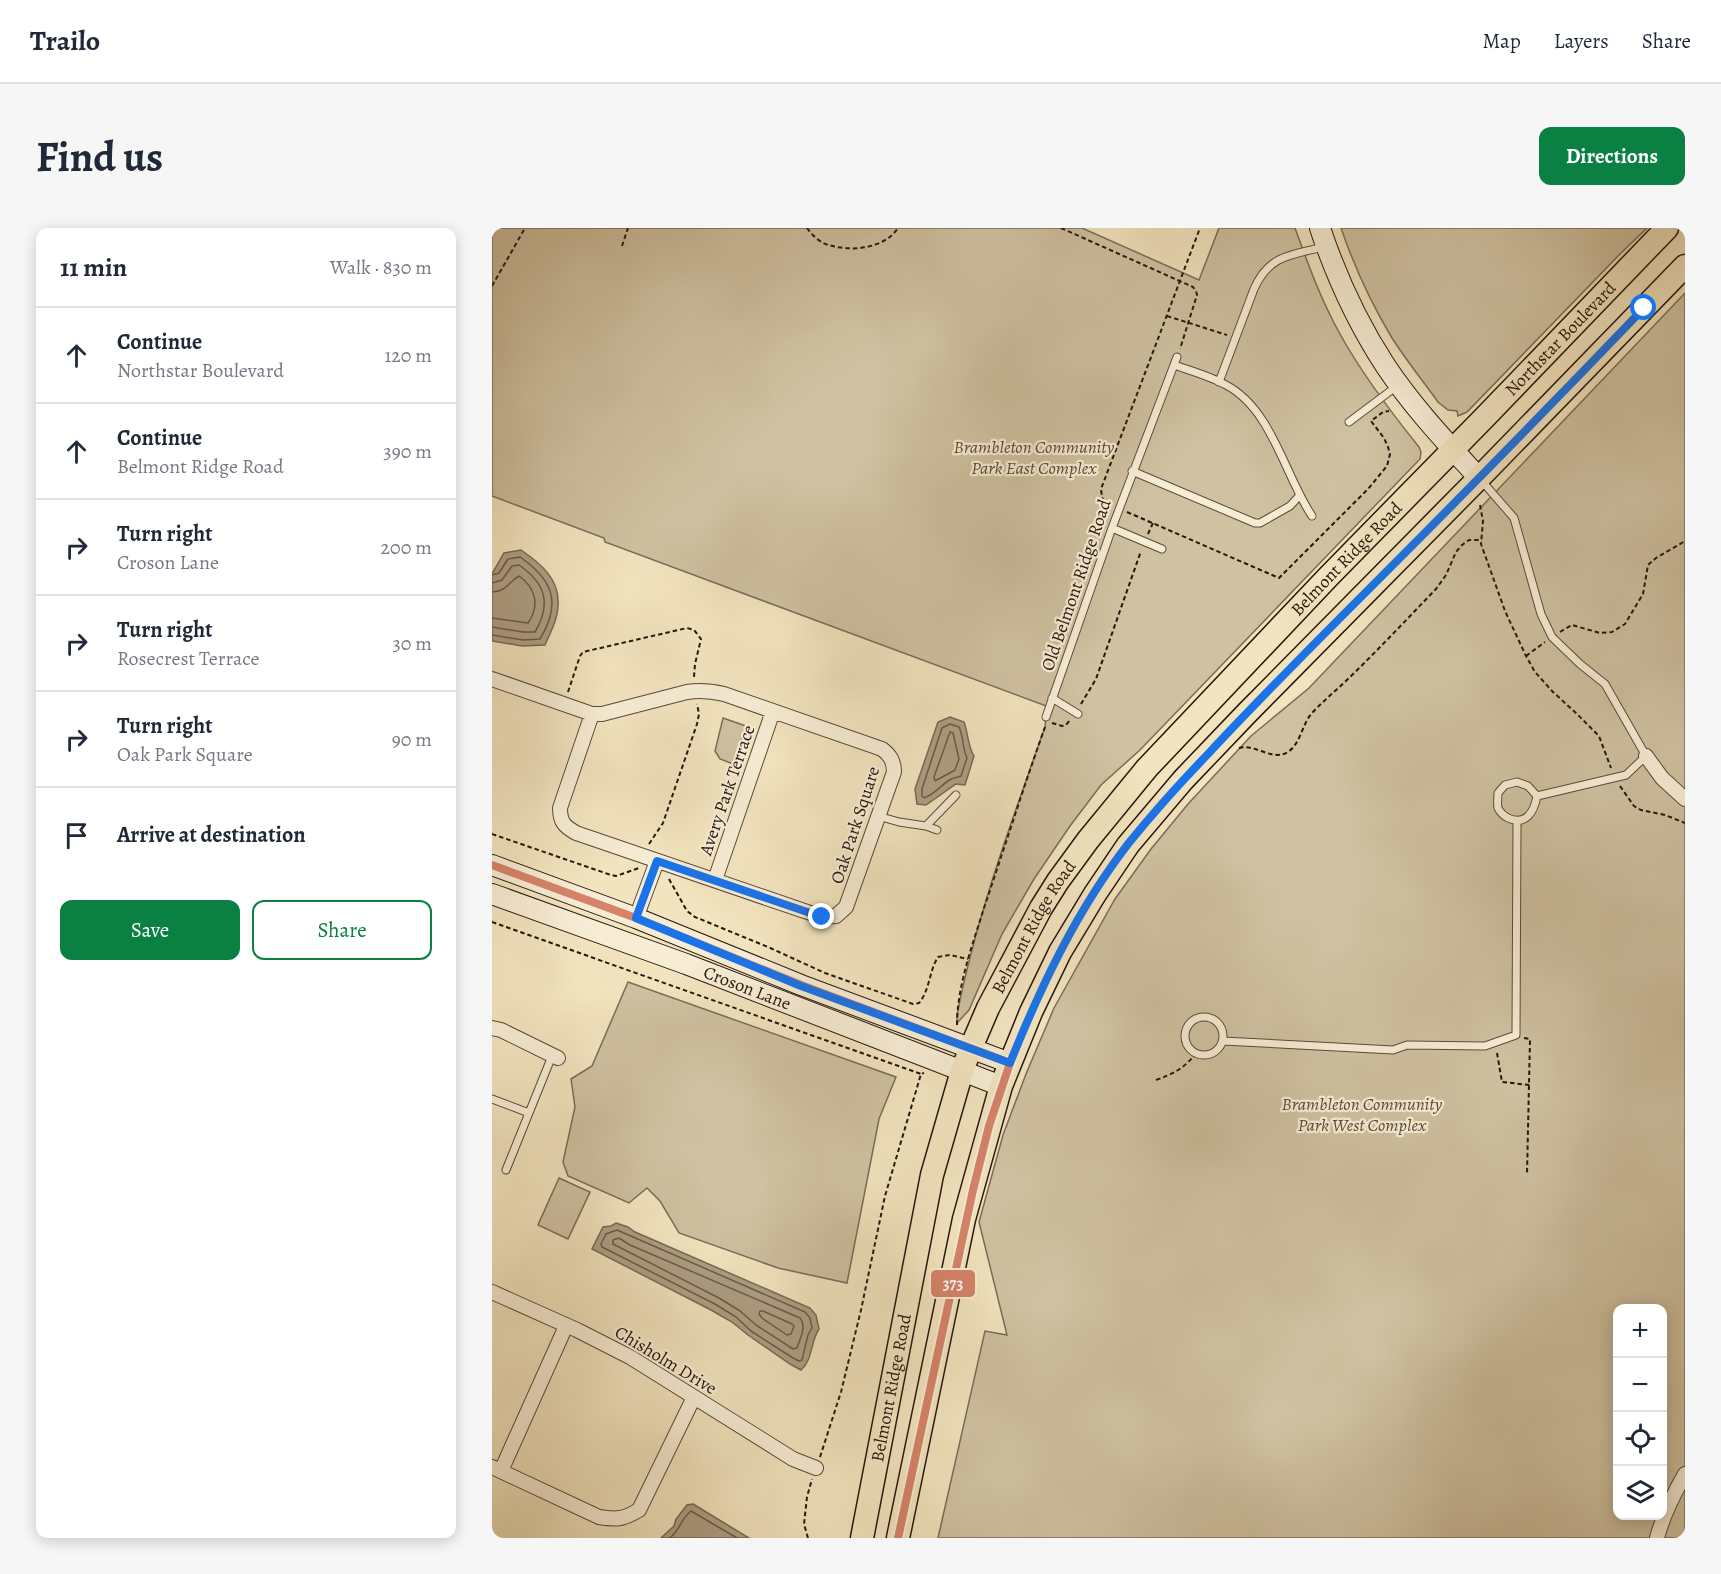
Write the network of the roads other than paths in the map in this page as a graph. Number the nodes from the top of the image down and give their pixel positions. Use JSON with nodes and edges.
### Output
{"nodes":[{"id":1,"x":1667,"y":228,"type":"edge"},
{"id":2,"x":1323,"y":237,"type":"edge"},
{"id":3,"x":1685,"y":266,"type":"edge"},
{"id":4,"x":1177,"y":357,"type":"road end"},
{"id":5,"x":1174,"y":365,"type":"junction"},
{"id":6,"x":1219,"y":382,"type":"junction"},
{"id":7,"x":1399,"y":385,"type":"junction"},
{"id":8,"x":1349,"y":422,"type":"dead end"},
{"id":9,"x":1453,"y":450,"type":"junction"},
{"id":10,"x":1132,"y":471,"type":"junction"},
{"id":11,"x":1479,"y":478,"type":"junction"},
{"id":12,"x":1300,"y":495,"type":"junction"},
{"id":13,"x":1312,"y":516,"type":"dead end"},
{"id":14,"x":1112,"y":528,"type":"junction"},
{"id":15,"x":1162,"y":549,"type":"dead end"},
{"id":16,"x":492,"y":679,"type":"edge"},
{"id":17,"x":1053,"y":698,"type":"junction"},
{"id":18,"x":773,"y":711,"type":"junction"},
{"id":19,"x":1077,"y":712,"type":"road end"},
{"id":20,"x":592,"y":714,"type":"junction"},
{"id":21,"x":1046,"y":717,"type":"dead end"},
{"id":22,"x":1646,"y":756,"type":"junction"},
{"id":23,"x":956,"y":795,"type":"dead end"},
{"id":24,"x":1537,"y":796,"type":"junction"},
{"id":25,"x":1685,"y":799,"type":"edge"},
{"id":26,"x":878,"y":816,"type":"junction"},
{"id":27,"x":1517,"y":821,"type":"junction"},
{"id":28,"x":926,"y":826,"type":"junction"},
{"id":29,"x":937,"y":830,"type":"dead end"},
{"id":30,"x":492,"y":866,"type":"edge"},
{"id":31,"x":655,"y":867,"type":"junction"},
{"id":32,"x":715,"y":880,"type":"junction"},
{"id":33,"x":492,"y":894,"type":"edge"},
{"id":34,"x":636,"y":918,"type":"junction"},
{"id":35,"x":492,"y":1028,"type":"edge"},
{"id":36,"x":959,"y":1040,"type":"junction"},
{"id":37,"x":1223,"y":1041,"type":"junction"},
{"id":38,"x":555,"y":1057,"type":"joint"},
{"id":39,"x":1010,"y":1063,"type":"junction"},
{"id":40,"x":952,"y":1067,"type":"junction"},
{"id":41,"x":1001,"y":1086,"type":"junction"},
{"id":42,"x":492,"y":1100,"type":"edge"},
{"id":43,"x":529,"y":1113,"type":"junction"},
{"id":44,"x":506,"y":1170,"type":"dead end"},
{"id":45,"x":492,"y":1292,"type":"edge"},
{"id":46,"x":566,"y":1326,"type":"junction"},
{"id":47,"x":694,"y":1397,"type":"junction"},
{"id":48,"x":816,"y":1468,"type":"road end"},
{"id":49,"x":496,"y":1469,"type":"edge"},
{"id":50,"x":1685,"y":1474,"type":"edge"},
{"id":51,"x":862,"y":1538,"type":"edge"},
{"id":52,"x":898,"y":1538,"type":"edge"},
{"id":53,"x":1657,"y":1538,"type":"edge"}],
"edges":[{"from":1,"to":9,"type":"main road","name":"Northstar Boulevard"},
{"from":2,"to":6,"type":"lane"},
{"from":2,"to":7,"type":"main road"},
{"from":3,"to":11,"type":"main road"},
{"from":4,"to":5,"type":"lane","name":"Old Belmont Ridge Road"},
{"from":5,"to":6,"type":"lane"},
{"from":5,"to":10,"type":"lane","name":"Old Belmont Ridge Road"},
{"from":6,"to":12,"type":"lane"},
{"from":7,"to":8,"type":"lane"},
{"from":7,"to":9,"type":"main road"},
{"from":9,"to":11,"type":"main road"},
{"from":9,"to":36,"type":"main road","name":"Belmont Ridge Road"},
{"from":10,"to":12,"type":"lane"},
{"from":10,"to":14,"type":"lane","name":"Old Belmont Ridge Road"},
{"from":11,"to":22,"type":"lane"},
{"from":11,"to":39,"type":"main road","name":"Belmont Ridge Road"},
{"from":12,"to":13,"type":"lane"},
{"from":14,"to":15,"type":"lane"},
{"from":14,"to":17,"type":"lane","name":"Old Belmont Ridge Road"},
{"from":16,"to":20,"type":"street","name":"Oak Park Square"},
{"from":17,"to":19,"type":"lane"},
{"from":17,"to":21,"type":"lane","name":"Old Belmont Ridge Road"},
{"from":18,"to":20,"type":"street","name":"Oak Park Square"},
{"from":18,"to":26,"type":"street","name":"Oak Park Square"},
{"from":18,"to":32,"type":"street","name":"Avery Park Terrace"},
{"from":20,"to":31,"type":"street","name":"Oak Park Square"},
{"from":22,"to":24,"type":"lane"},
{"from":22,"to":25,"type":"street"},
{"from":23,"to":28,"type":"lane"},
{"from":24,"to":27,"type":"lane"},
{"from":24,"to":27,"type":"lane"},
{"from":26,"to":28,"type":"lane"},
{"from":26,"to":32,"type":"street","name":"Oak Park Square"},
{"from":27,"to":37,"type":"lane"},
{"from":28,"to":29,"type":"lane"},
{"from":30,"to":34,"type":"main road","name":"Croson Lane"},
{"from":31,"to":32,"type":"street","name":"Oak Park Square"},
{"from":31,"to":34,"type":"street"},
{"from":33,"to":40,"type":"main road","name":"Croson Lane"},
{"from":34,"to":36,"type":"main road","name":"Croson Lane"},
{"from":35,"to":38,"type":"street"},
{"from":36,"to":39,"type":"main road","name":"Croson Lane"},
{"from":36,"to":40,"type":"main road","name":"Belmont Ridge Road"},
{"from":37,"to":37,"type":"lane"},
{"from":38,"to":43,"type":"lane"},
{"from":39,"to":41,"type":"main road","name":"Belmont Ridge Road"},
{"from":40,"to":41,"type":"main road","name":"Croson Lane"},
{"from":40,"to":51,"type":"main road","name":"Belmont Ridge Road"},
{"from":41,"to":52,"type":"main road","name":"Belmont Ridge Road"},
{"from":42,"to":43,"type":"lane"},
{"from":43,"to":44,"type":"lane"},
{"from":45,"to":46,"type":"street","name":"Chisholm Drive"},
{"from":46,"to":47,"type":"street","name":"Chisholm Drive"},
{"from":46,"to":49,"type":"street"},
{"from":47,"to":48,"type":"street","name":"Chisholm Drive"},
{"from":47,"to":49,"type":"street"},
{"from":50,"to":53,"type":"street"}]}
